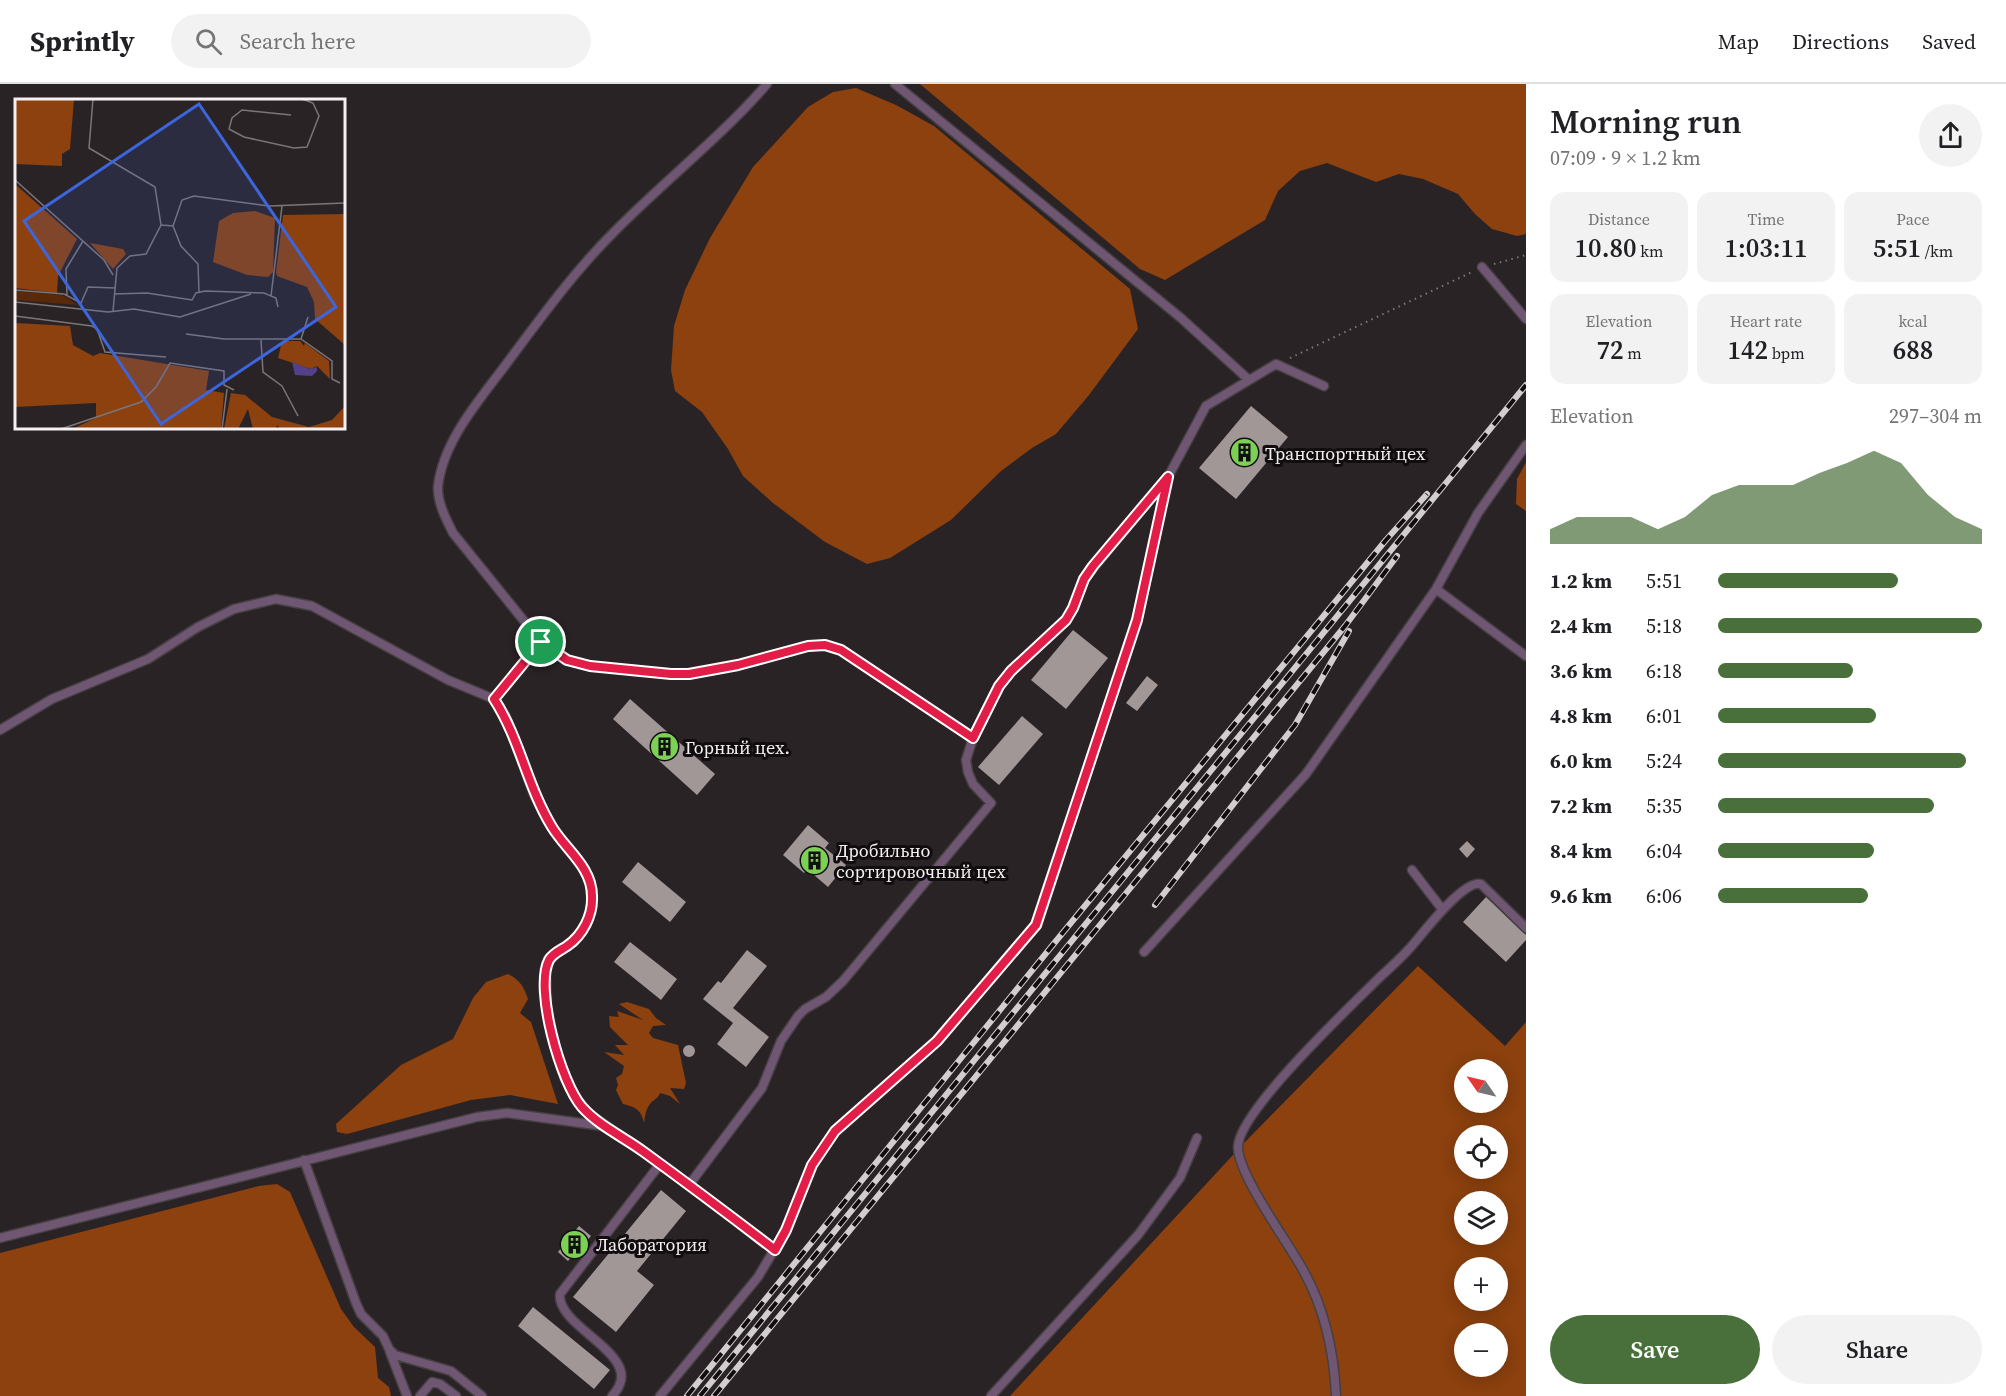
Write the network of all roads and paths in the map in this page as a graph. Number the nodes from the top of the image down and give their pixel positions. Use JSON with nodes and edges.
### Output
{"nodes":[{"id":1,"x":767,"y":84,"type":"edge"},
{"id":2,"x":895,"y":84,"type":"edge"},
{"id":3,"x":1526,"y":255,"type":"edge"},
{"id":4,"x":1482,"y":267,"type":"junction"},
{"id":5,"x":1526,"y":319,"type":"edge"},
{"id":6,"x":1276,"y":364,"type":"junction"},
{"id":7,"x":1249,"y":380,"type":"junction"},
{"id":8,"x":1324,"y":386,"type":"dead end"},
{"id":9,"x":1526,"y":445,"type":"edge"},
{"id":10,"x":1168,"y":477,"type":"junction"},
{"id":11,"x":1436,"y":589,"type":"junction"},
{"id":12,"x":541,"y":642,"type":"junction"},
{"id":13,"x":1526,"y":656,"type":"edge"},
{"id":14,"x":494,"y":699,"type":"junction"},
{"id":15,"x":0,"y":730,"type":"edge"},
{"id":16,"x":973,"y":738,"type":"junction"},
{"id":17,"x":1412,"y":870,"type":"dead end"},
{"id":18,"x":1442,"y":909,"type":"junction"},
{"id":19,"x":1526,"y":928,"type":"edge"},
{"id":20,"x":1144,"y":952,"type":"dead end"},
{"id":21,"x":607,"y":1127,"type":"junction"},
{"id":22,"x":1197,"y":1137,"type":"dead end"},
{"id":23,"x":304,"y":1160,"type":"junction"},
{"id":24,"x":660,"y":1164,"type":"junction"},
{"id":25,"x":689,"y":1185,"type":"junction"},
{"id":26,"x":0,"y":1238,"type":"edge"},
{"id":27,"x":775,"y":1250,"type":"junction"},
{"id":28,"x":389,"y":1349,"type":"junction"},
{"id":29,"x":615,"y":1395,"type":"edge"},
{"id":30,"x":407,"y":1396,"type":"edge"},
{"id":31,"x":420,"y":1396,"type":"edge"},
{"id":32,"x":456,"y":1396,"type":"edge"},
{"id":33,"x":482,"y":1396,"type":"edge"},
{"id":34,"x":660,"y":1396,"type":"edge"},
{"id":35,"x":991,"y":1396,"type":"edge"},
{"id":36,"x":1336,"y":1396,"type":"edge"}],
"edges":[{"from":1,"to":12,"type":"lane"},
{"from":2,"to":7,"type":"lane"},
{"from":3,"to":4,"type":"path"},
{"from":4,"to":5,"type":"lane"},
{"from":4,"to":6,"type":"path"},
{"from":6,"to":7,"type":"lane"},
{"from":6,"to":8,"type":"lane"},
{"from":7,"to":10,"type":"lane"},
{"from":9,"to":11,"type":"lane"},
{"from":10,"to":16,"type":"lane"},
{"from":10,"to":27,"type":"lane"},
{"from":11,"to":13,"type":"lane"},
{"from":11,"to":20,"type":"lane"},
{"from":12,"to":14,"type":"lane"},
{"from":12,"to":16,"type":"lane"},
{"from":14,"to":15,"type":"lane"},
{"from":14,"to":21,"type":"lane"},
{"from":16,"to":25,"type":"lane"},
{"from":17,"to":18,"type":"lane"},
{"from":18,"to":19,"type":"lane"},
{"from":18,"to":36,"type":"lane"},
{"from":21,"to":23,"type":"lane"},
{"from":21,"to":24,"type":"lane"},
{"from":22,"to":35,"type":"lane"},
{"from":23,"to":26,"type":"lane"},
{"from":23,"to":28,"type":"lane"},
{"from":24,"to":25,"type":"lane"},
{"from":24,"to":29,"type":"lane"},
{"from":25,"to":27,"type":"lane"},
{"from":27,"to":34,"type":"lane"},
{"from":28,"to":30,"type":"lane"},
{"from":28,"to":33,"type":"lane"},
{"from":31,"to":32,"type":"lane"}]}
